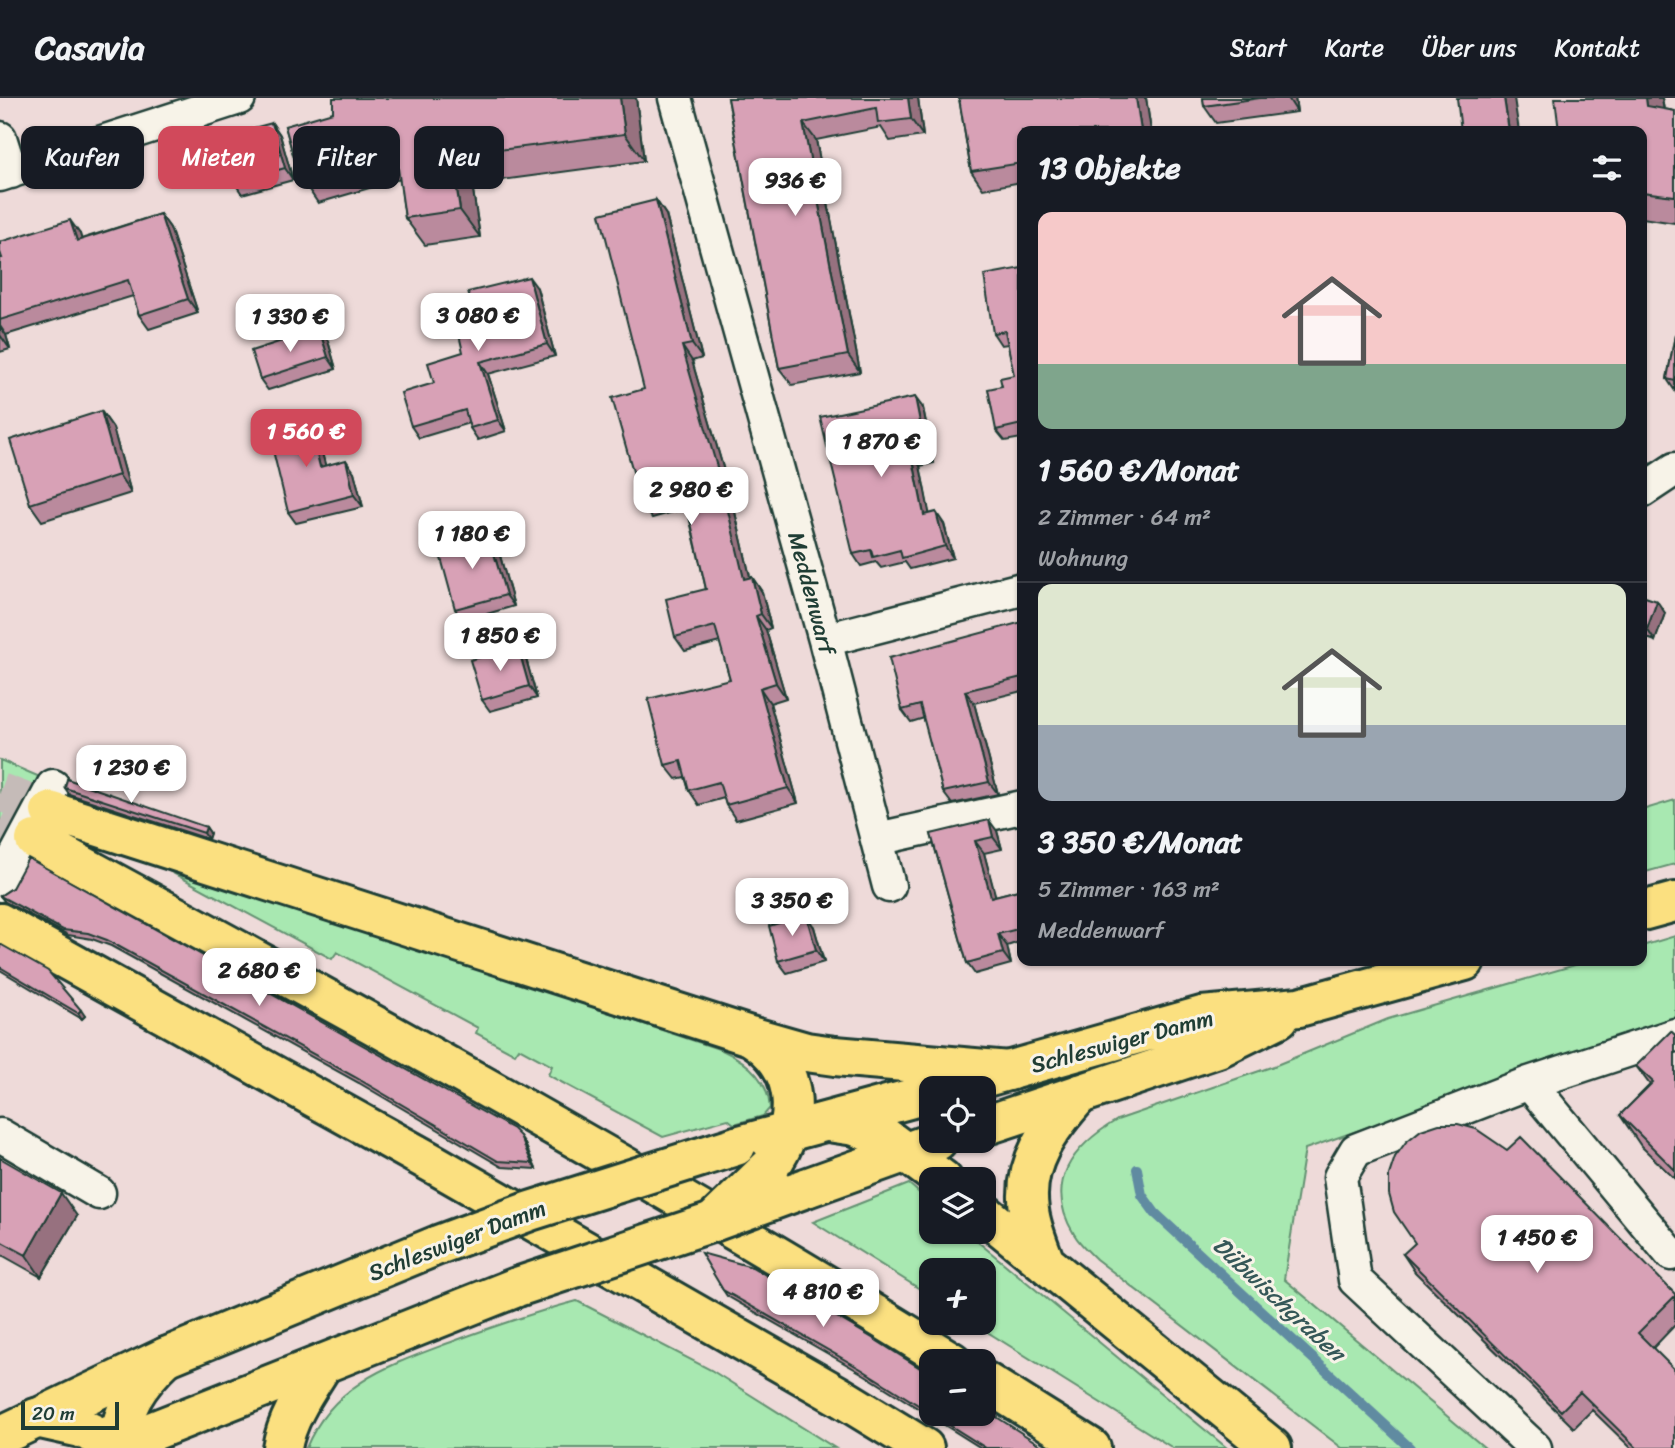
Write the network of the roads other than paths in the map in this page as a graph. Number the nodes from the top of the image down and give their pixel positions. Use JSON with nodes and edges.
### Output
{"nodes":[{"id":1,"x":239,"y":98,"type":"edge"},
{"id":2,"x":675,"y":98,"type":"edge"},
{"id":3,"x":0,"y":138,"type":"edge"},
{"id":4,"x":5,"y":173,"type":"edge"},
{"id":5,"x":1675,"y":469,"type":"edge"},
{"id":6,"x":1647,"y":488,"type":"edge"},
{"id":7,"x":1017,"y":590,"type":"edge"},
{"id":8,"x":825,"y":640,"type":"junction"},
{"id":9,"x":1017,"y":808,"type":"edge"},
{"id":10,"x":46,"y":812,"type":"junction"},
{"id":11,"x":877,"y":839,"type":"junction"},
{"id":12,"x":0,"y":885,"type":"edge"},
{"id":13,"x":889,"y":886,"type":"dead end"},
{"id":14,"x":1675,"y":902,"type":"edge"},
{"id":15,"x":1647,"y":910,"type":"edge"},
{"id":16,"x":0,"y":923,"type":"edge"},
{"id":17,"x":1447,"y":966,"type":"edge"},
{"id":18,"x":1299,"y":1007,"type":"junction"},
{"id":19,"x":1675,"y":1035,"type":"edge"},
{"id":20,"x":750,"y":1036,"type":"junction"},
{"id":21,"x":1009,"y":1071,"type":"junction"},
{"id":22,"x":991,"y":1076,"type":"edge"},
{"id":23,"x":1529,"y":1083,"type":"junction"},
{"id":24,"x":1080,"y":1094,"type":"junction"},
{"id":25,"x":919,"y":1096,"type":"edge"},
{"id":26,"x":828,"y":1122,"type":"junction"},
{"id":27,"x":996,"y":1122,"type":"edge"},
{"id":28,"x":789,"y":1132,"type":"junction"},
{"id":29,"x":0,"y":1135,"type":"edge"},
{"id":30,"x":919,"y":1145,"type":"edge"},
{"id":31,"x":919,"y":1147,"type":"edge"},
{"id":32,"x":99,"y":1193,"type":"dead end"},
{"id":33,"x":713,"y":1222,"type":"junction"},
{"id":34,"x":996,"y":1223,"type":"edge"},
{"id":35,"x":1671,"y":1254,"type":"dead end"},
{"id":36,"x":1045,"y":1263,"type":"junction"},
{"id":37,"x":930,"y":1349,"type":"edge"},
{"id":38,"x":166,"y":1357,"type":"junction"},
{"id":39,"x":323,"y":1364,"type":"junction"},
{"id":40,"x":996,"y":1389,"type":"edge"},
{"id":41,"x":839,"y":1396,"type":"junction"},
{"id":42,"x":36,"y":1418,"type":"junction"},
{"id":43,"x":0,"y":1436,"type":"edge"},
{"id":44,"x":117,"y":1447,"type":"edge"},
{"id":45,"x":282,"y":1448,"type":"edge"},
{"id":46,"x":884,"y":1448,"type":"edge"},
{"id":47,"x":923,"y":1448,"type":"edge"},
{"id":48,"x":1091,"y":1448,"type":"edge"},
{"id":49,"x":1272,"y":1448,"type":"edge"},
{"id":50,"x":1535,"y":1448,"type":"edge"}],
"edges":[{"from":1,"to":4,"type":"street"},
{"from":2,"to":8,"type":"street","name":"Meddenwarf"},
{"from":3,"to":4,"type":"street"},
{"from":5,"to":6,"type":"street"},
{"from":7,"to":8,"type":"street"},
{"from":8,"to":11,"type":"street","name":"Meddenwarf"},
{"from":9,"to":11,"type":"street"},
{"from":10,"to":12,"type":"street"},
{"from":10,"to":20,"type":"main road"},
{"from":10,"to":37,"type":"main road"},
{"from":11,"to":13,"type":"street","name":"Meddenwarf"},
{"from":14,"to":15,"type":"main road"},
{"from":16,"to":41,"type":"main road"},
{"from":17,"to":18,"type":"main road","name":"Schleswiger Damm"},
{"from":18,"to":21,"type":"main road","name":"Schleswiger Damm"},
{"from":18,"to":24,"type":"main road","name":"Schleswiger Damm"},
{"from":19,"to":23,"type":"street"},
{"from":20,"to":21,"type":"main road"},
{"from":20,"to":28,"type":"main road"},
{"from":21,"to":22,"type":"main road","name":"Schleswiger Damm"},
{"from":23,"to":35,"type":"street"},
{"from":23,"to":50,"type":"street"},
{"from":24,"to":27,"type":"main road","name":"Schleswiger Damm"},
{"from":24,"to":36,"type":"main road"},
{"from":25,"to":26,"type":"main road","name":"Schleswiger Damm"},
{"from":26,"to":28,"type":"main road","name":"Schleswiger Damm"},
{"from":26,"to":30,"type":"main road"},
{"from":28,"to":33,"type":"main road","bridge":true},
{"from":28,"to":38,"type":"main road","name":"Schleswiger Damm","bridge":true},
{"from":29,"to":32,"type":"street"},
{"from":31,"to":33,"type":"main road","bridge":true},
{"from":33,"to":39,"type":"main road","bridge":true},
{"from":34,"to":36,"type":"main road"},
{"from":36,"to":49,"type":"main road"},
{"from":38,"to":42,"type":"main road","name":"Schleswiger Damm"},
{"from":38,"to":44,"type":"main road"},
{"from":39,"to":44,"type":"main road"},
{"from":39,"to":45,"type":"main road"},
{"from":40,"to":48,"type":"main road"},
{"from":41,"to":46,"type":"main road"},
{"from":41,"to":47,"type":"main road"},
{"from":42,"to":43,"type":"main road","name":"Schleswiger Damm"},
{"from":42,"to":44,"type":"main road"}]}
